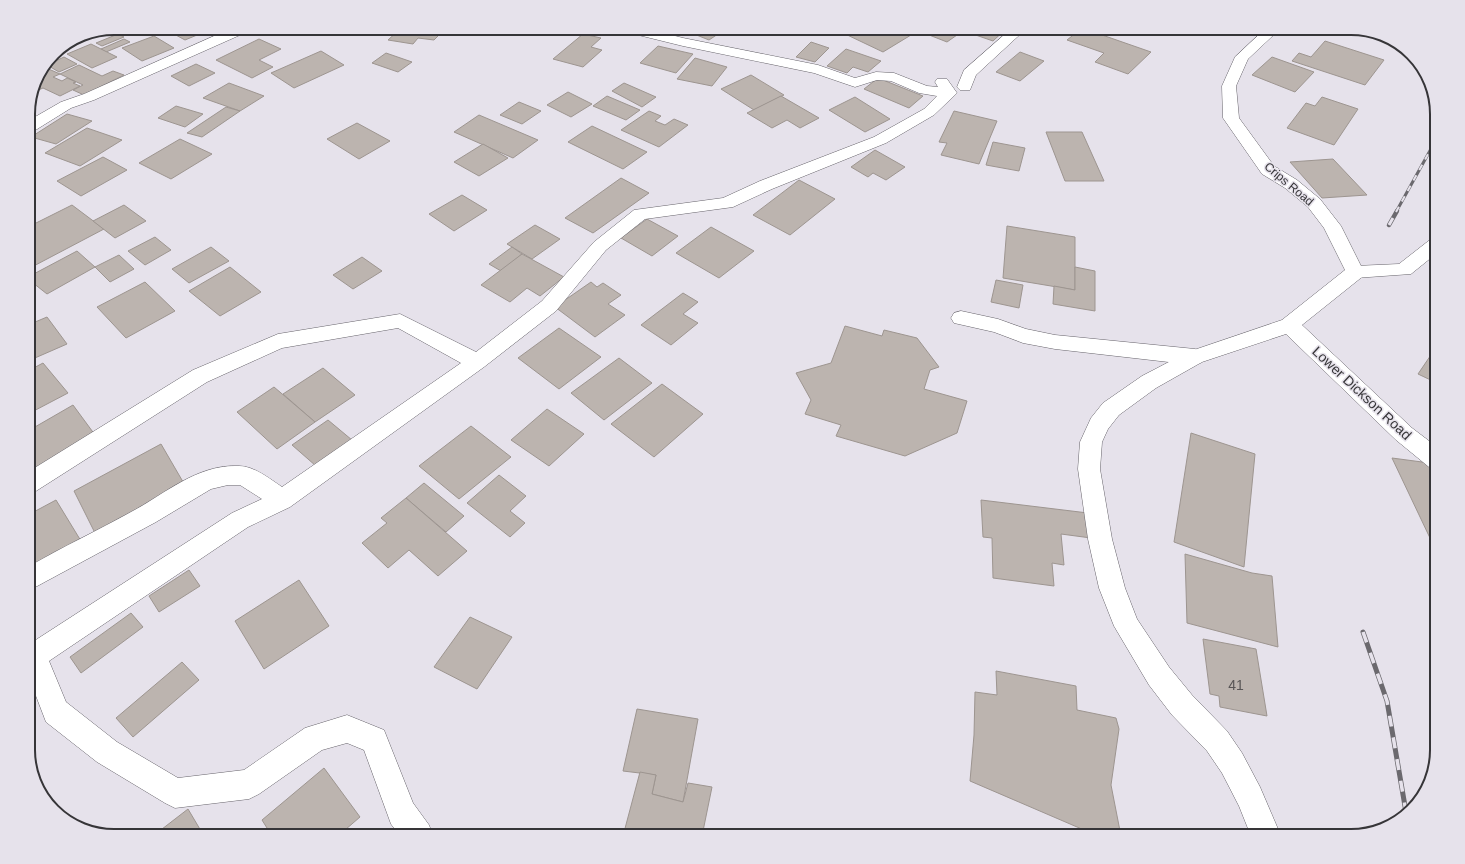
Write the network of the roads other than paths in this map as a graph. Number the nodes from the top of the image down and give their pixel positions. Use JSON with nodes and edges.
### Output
{"nodes":[{"id":1,"x":228,"y":35,"type":"edge"},
{"id":2,"x":655,"y":35,"type":"edge"},
{"id":3,"x":1012,"y":35,"type":"edge"},
{"id":4,"x":1266,"y":35,"type":"edge"},
{"id":5,"x":952,"y":87,"type":"junction"},
{"id":6,"x":35,"y":124,"type":"edge"},
{"id":7,"x":1430,"y":249,"type":"edge"},
{"id":8,"x":1355,"y":272,"type":"junction"},
{"id":9,"x":962,"y":318,"type":"dead end"},
{"id":10,"x":1289,"y":325,"type":"junction"},
{"id":11,"x":1195,"y":357,"type":"junction"},
{"id":12,"x":477,"y":362,"type":"junction"},
{"id":13,"x":1430,"y":454,"type":"edge"},
{"id":14,"x":35,"y":480,"type":"edge"},
{"id":15,"x":282,"y":500,"type":"junction"},
{"id":16,"x":35,"y":576,"type":"edge"},
{"id":17,"x":35,"y":655,"type":"edge"},
{"id":18,"x":35,"y":667,"type":"edge"},
{"id":19,"x":413,"y":829,"type":"edge"},
{"id":20,"x":1263,"y":829,"type":"edge"}],
"edges":[{"from":1,"to":6,"type":"street"},
{"from":2,"to":5,"type":"street"},
{"from":3,"to":5,"type":"street"},
{"from":4,"to":8,"type":"street","name":"Crips Road"},
{"from":5,"to":12,"type":"street"},
{"from":7,"to":8,"type":"street"},
{"from":8,"to":10,"type":"street"},
{"from":9,"to":11,"type":"street"},
{"from":10,"to":11,"type":"street"},
{"from":10,"to":13,"type":"street","name":"Lower Dickson Road"},
{"from":11,"to":20,"type":"street"},
{"from":12,"to":14,"type":"street"},
{"from":12,"to":15,"type":"street"},
{"from":15,"to":16,"type":"street"},
{"from":15,"to":17,"type":"street"},
{"from":18,"to":19,"type":"street"}]}
